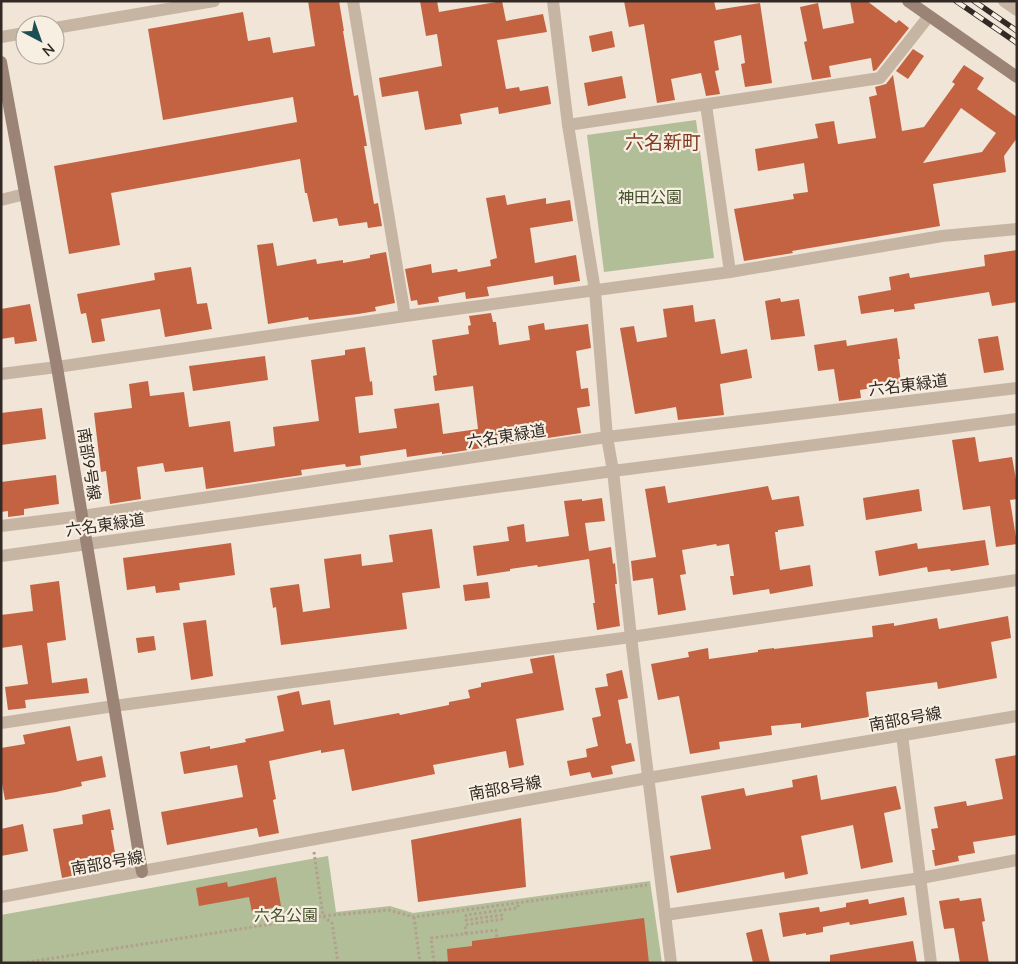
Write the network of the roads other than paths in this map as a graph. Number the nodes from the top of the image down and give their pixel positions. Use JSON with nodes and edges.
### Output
{"nodes":[{"id":1,"x":214,"y":1,"type":"edge"},
{"id":2,"x":353,"y":1,"type":"edge"},
{"id":3,"x":553,"y":1,"type":"edge"},
{"id":4,"x":908,"y":1,"type":"edge"},
{"id":5,"x":1004,"y":1,"type":"edge"},
{"id":6,"x":1017,"y":10,"type":"edge"},
{"id":7,"x":929,"y":16,"type":"junction"},
{"id":8,"x":65,"y":26,"type":"edge"},
{"id":9,"x":15,"y":35,"type":"edge"},
{"id":10,"x":1,"y":37,"type":"edge"},
{"id":11,"x":1,"y":62,"type":"edge"},
{"id":12,"x":1017,"y":77,"type":"edge"},
{"id":13,"x":706,"y":105,"type":"junction"},
{"id":14,"x":568,"y":125,"type":"junction"},
{"id":15,"x":25,"y":194,"type":"junction"},
{"id":16,"x":1,"y":200,"type":"edge"},
{"id":17,"x":1017,"y":229,"type":"edge"},
{"id":18,"x":730,"y":272,"type":"junction"},
{"id":19,"x":595,"y":290,"type":"junction"},
{"id":20,"x":405,"y":316,"type":"junction"},
{"id":21,"x":57,"y":367,"type":"junction"},
{"id":22,"x":1,"y":374,"type":"edge"},
{"id":23,"x":1017,"y":388,"type":"edge"},
{"id":24,"x":1017,"y":419,"type":"edge"},
{"id":25,"x":607,"y":436,"type":"junction"},
{"id":26,"x":613,"y":471,"type":"junction"},
{"id":27,"x":82,"y":516,"type":"junction"},
{"id":28,"x":1,"y":526,"type":"edge"},
{"id":29,"x":86,"y":543,"type":"junction"},
{"id":30,"x":1,"y":556,"type":"edge"},
{"id":31,"x":1017,"y":580,"type":"edge"},
{"id":32,"x":631,"y":636,"type":"junction"},
{"id":33,"x":114,"y":706,"type":"junction"},
{"id":34,"x":1017,"y":716,"type":"edge"},
{"id":35,"x":1,"y":723,"type":"edge"},
{"id":36,"x":902,"y":736,"type":"junction"},
{"id":37,"x":648,"y":778,"type":"junction"},
{"id":38,"x":1017,"y":860,"type":"edge"},
{"id":39,"x":142,"y":872,"type":"junction"},
{"id":40,"x":921,"y":878,"type":"junction"},
{"id":41,"x":1,"y":897,"type":"edge"},
{"id":42,"x":665,"y":915,"type":"junction"},
{"id":43,"x":671,"y":963,"type":"edge"},
{"id":44,"x":931,"y":963,"type":"edge"}],
"edges":[{"from":1,"to":8,"type":"street"},
{"from":2,"to":20,"type":"street"},
{"from":3,"to":14,"type":"street"},
{"from":4,"to":7,"type":"street"},
{"from":5,"to":6,"type":"street"},
{"from":7,"to":12,"type":"street"},
{"from":7,"to":13,"type":"street"},
{"from":9,"to":10,"type":"street"},
{"from":11,"to":15,"type":"street","name":"南部9号線"},
{"from":13,"to":14,"type":"street"},
{"from":13,"to":18,"type":"street"},
{"from":14,"to":19,"type":"street"},
{"from":15,"to":16,"type":"street"},
{"from":15,"to":21,"type":"street","name":"南部9号線"},
{"from":17,"to":18,"type":"street"},
{"from":18,"to":19,"type":"street"},
{"from":19,"to":20,"type":"street"},
{"from":19,"to":25,"type":"street"},
{"from":20,"to":21,"type":"street"},
{"from":21,"to":22,"type":"street"},
{"from":21,"to":27,"type":"street","name":"南部9号線"},
{"from":23,"to":25,"type":"street","name":"六名東緑道"},
{"from":24,"to":26,"type":"street","name":"六名東緑道"},
{"from":25,"to":26,"type":"street"},
{"from":25,"to":27,"type":"street","name":"六名東緑道"},
{"from":26,"to":29,"type":"street","name":"六名東緑道"},
{"from":26,"to":32,"type":"street"},
{"from":27,"to":28,"type":"street","name":"六名東緑道"},
{"from":27,"to":29,"type":"street","name":"南部9号線"},
{"from":29,"to":30,"type":"street","name":"六名東緑道"},
{"from":29,"to":33,"type":"street","name":"南部9号線"},
{"from":31,"to":32,"type":"street"},
{"from":32,"to":33,"type":"street"},
{"from":32,"to":37,"type":"street"},
{"from":33,"to":35,"type":"street"},
{"from":33,"to":39,"type":"street","name":"南部9号線"},
{"from":34,"to":36,"type":"street","name":"南部8号線"},
{"from":36,"to":37,"type":"street","name":"南部8号線"},
{"from":36,"to":40,"type":"street"},
{"from":37,"to":39,"type":"street","name":"南部8号線"},
{"from":37,"to":42,"type":"street"},
{"from":38,"to":40,"type":"street"},
{"from":39,"to":41,"type":"street","name":"南部8号線"},
{"from":40,"to":42,"type":"street"},
{"from":40,"to":44,"type":"street"},
{"from":42,"to":43,"type":"street"}]}
